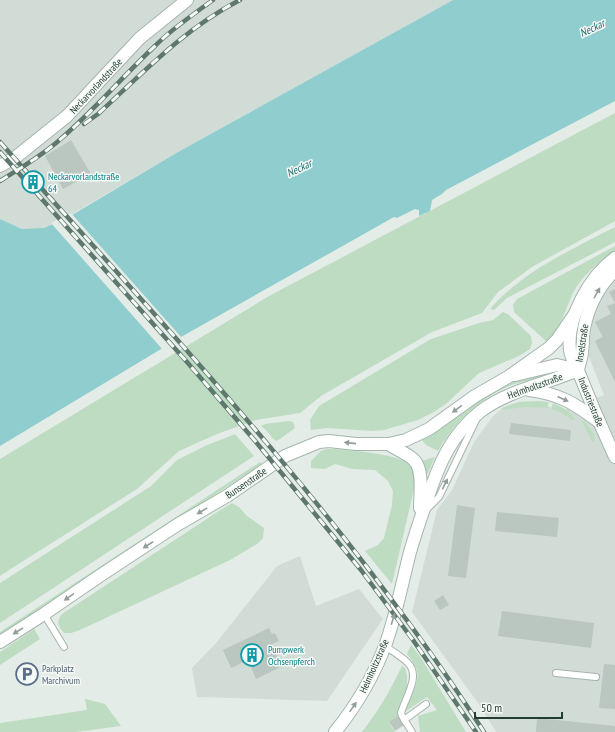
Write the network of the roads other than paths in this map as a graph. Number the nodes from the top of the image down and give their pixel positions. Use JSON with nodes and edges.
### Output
{"nodes":[{"id":1,"x":187,"y":0,"type":"edge"},
{"id":2,"x":0,"y":166,"type":"edge"},
{"id":3,"x":615,"y":258,"type":"edge"},
{"id":4,"x":615,"y":270,"type":"edge"},
{"id":5,"x":576,"y":312,"type":"junction"},
{"id":6,"x":578,"y":370,"type":"junction"},
{"id":7,"x":508,"y":377,"type":"junction"},
{"id":8,"x":525,"y":390,"type":"junction"},
{"id":9,"x":598,"y":421,"type":"junction"},
{"id":10,"x":388,"y":444,"type":"junction"},
{"id":11,"x":615,"y":457,"type":"edge"},
{"id":12,"x":420,"y":519,"type":"junction"},
{"id":13,"x":44,"y":614,"type":"junction"},
{"id":14,"x":0,"y":642,"type":"edge"},
{"id":15,"x":385,"y":646,"type":"junction"},
{"id":16,"x":64,"y":647,"type":"dead end"},
{"id":17,"x":556,"y":673,"type":"dead end"},
{"id":18,"x":596,"y":678,"type":"dead end"},
{"id":19,"x":426,"y":704,"type":"dead end"},
{"id":20,"x":404,"y":720,"type":"junction"},
{"id":21,"x":335,"y":732,"type":"edge"},
{"id":22,"x":411,"y":732,"type":"edge"}],
"edges":[{"from":1,"to":2,"type":"street","name":"Neckarvorlandstraße"},
{"from":3,"to":5,"type":"street","name":"Inselstraße"},
{"from":6,"to":4,"type":"street","name":"Inselstraße","one_way":true},
{"from":5,"to":6,"type":"street","name":"Inselstraße"},
{"from":5,"to":7,"type":"street","name":"Bunsenstraße"},
{"from":6,"to":7,"type":"street","name":"Bunsenstraße"},
{"from":6,"to":8,"type":"street","name":"Helmholtzstraße"},
{"from":6,"to":9,"type":"street","name":"Industriestraße"},
{"from":7,"to":10,"type":"street","name":"Bunsenstraße","one_way":true},
{"from":8,"to":9,"type":"street","one_way":true},
{"from":12,"to":8,"type":"street","name":"Helmholtzstraße","one_way":true},
{"from":9,"to":11,"type":"street","name":"Industriestraße"},
{"from":10,"to":12,"type":"street","name":"Helmholtzstraße"},
{"from":10,"to":13,"type":"street","name":"Bunsenstraße","one_way":true},
{"from":15,"to":12,"type":"street","name":"Helmholtzstraße","one_way":true},
{"from":13,"to":14,"type":"street","name":"Bunsenstraße","one_way":true},
{"from":13,"to":16,"type":"lane"},
{"from":15,"to":20,"type":"lane"},
{"from":21,"to":15,"type":"street","name":"Helmholtzstraße","one_way":true},
{"from":17,"to":18,"type":"lane"},
{"from":19,"to":20,"type":"lane"},
{"from":20,"to":22,"type":"lane"}]}
